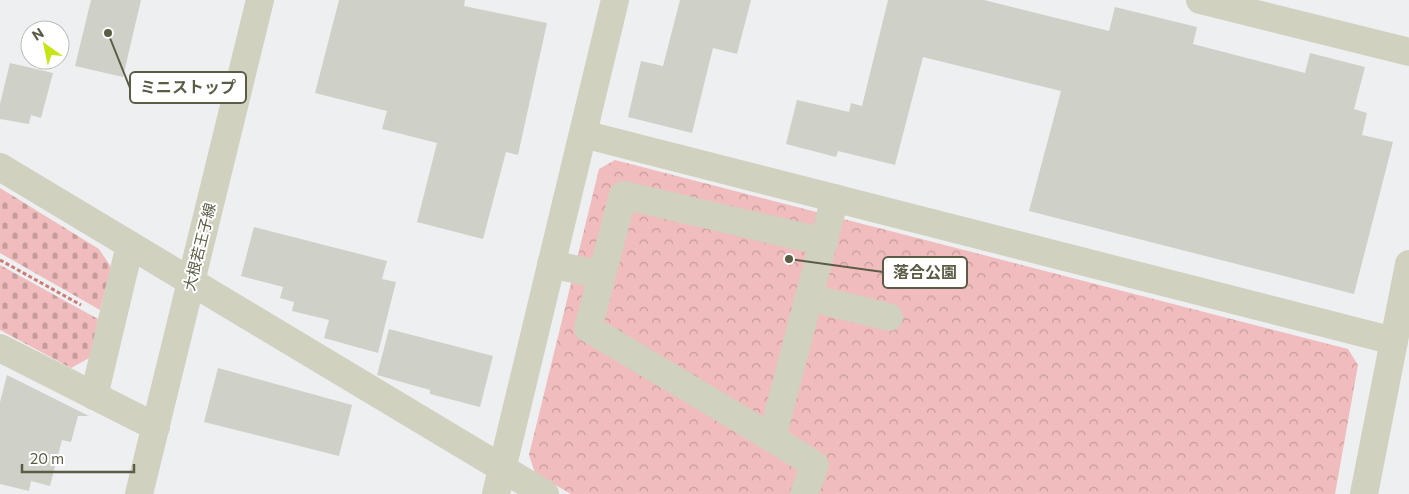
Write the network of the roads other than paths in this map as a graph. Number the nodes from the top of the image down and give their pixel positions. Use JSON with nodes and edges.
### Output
{"nodes":[{"id":1,"x":260,"y":0,"type":"edge"},
{"id":2,"x":615,"y":0,"type":"edge"},
{"id":3,"x":1200,"y":0,"type":"edge"},
{"id":4,"x":1409,"y":52,"type":"edge"},
{"id":5,"x":582,"y":134,"type":"junction"},
{"id":6,"x":0,"y":167,"type":"edge"},
{"id":7,"x":835,"y":198,"type":"junction"},
{"id":8,"x":824,"y":242,"type":"junction"},
{"id":9,"x":130,"y":245,"type":"junction"},
{"id":10,"x":551,"y":264,"type":"junction"},
{"id":11,"x":1409,"y":264,"type":"edge"},
{"id":12,"x":601,"y":275,"type":"junction"},
{"id":13,"x":192,"y":282,"type":"junction"},
{"id":14,"x":811,"y":298,"type":"junction"},
{"id":15,"x":889,"y":317,"type":"dead end"},
{"id":16,"x":1394,"y":341,"type":"junction"},
{"id":17,"x":0,"y":348,"type":"edge"},
{"id":18,"x":94,"y":396,"type":"junction"},
{"id":19,"x":156,"y":428,"type":"junction"},
{"id":20,"x":772,"y":438,"type":"junction"},
{"id":21,"x":499,"y":481,"type":"edge"},
{"id":22,"x":139,"y":494,"type":"edge"},
{"id":23,"x":545,"y":494,"type":"edge"},
{"id":24,"x":804,"y":494,"type":"edge"},
{"id":25,"x":1364,"y":494,"type":"edge"}],
"edges":[{"from":1,"to":13,"type":"street","name":"大根若王子線"},
{"from":2,"to":5,"type":"street"},
{"from":3,"to":4,"type":"street"},
{"from":5,"to":7,"type":"street"},
{"from":5,"to":10,"type":"street"},
{"from":6,"to":9,"type":"street"},
{"from":7,"to":8,"type":"street"},
{"from":7,"to":16,"type":"street"},
{"from":8,"to":12,"type":"street"},
{"from":8,"to":14,"type":"street"},
{"from":9,"to":13,"type":"street"},
{"from":9,"to":18,"type":"street"},
{"from":10,"to":12,"type":"street"},
{"from":10,"to":21,"type":"street"},
{"from":11,"to":16,"type":"street"},
{"from":12,"to":20,"type":"street"},
{"from":13,"to":19,"type":"street","name":"大根若王子線"},
{"from":13,"to":21,"type":"street"},
{"from":14,"to":15,"type":"street"},
{"from":14,"to":20,"type":"street"},
{"from":16,"to":25,"type":"street"},
{"from":17,"to":18,"type":"street"},
{"from":18,"to":19,"type":"street"},
{"from":19,"to":22,"type":"street","name":"大根若王子線"},
{"from":20,"to":24,"type":"street"},
{"from":21,"to":23,"type":"street"}]}
